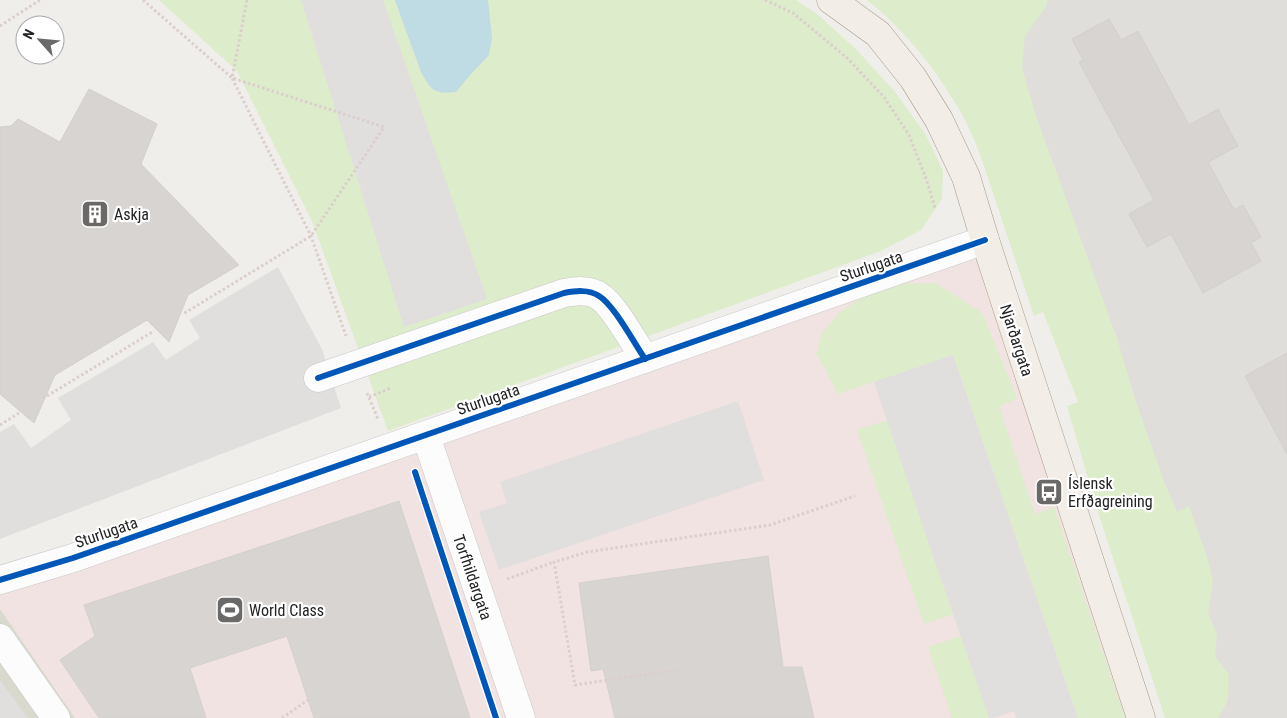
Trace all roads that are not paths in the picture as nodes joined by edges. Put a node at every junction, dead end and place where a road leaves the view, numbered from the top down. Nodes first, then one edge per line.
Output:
1 (831, 0) edge
2 (985, 240) junction
3 (645, 359) junction
4 (318, 378) dead end
5 (426, 436) junction
6 (0, 580) edge
7 (0, 638) edge
8 (56, 718) edge
9 (521, 718) edge
10 (1141, 718) edge

1 - 2 main road, Njarðargata
2 - 3 street, Sturlugata
2 - 10 main road, Njarðargata
3 - 4 street
3 - 5 street, Sturlugata
5 - 6 street, Sturlugata
5 - 9 street, Torfhildargata
7 - 8 street

